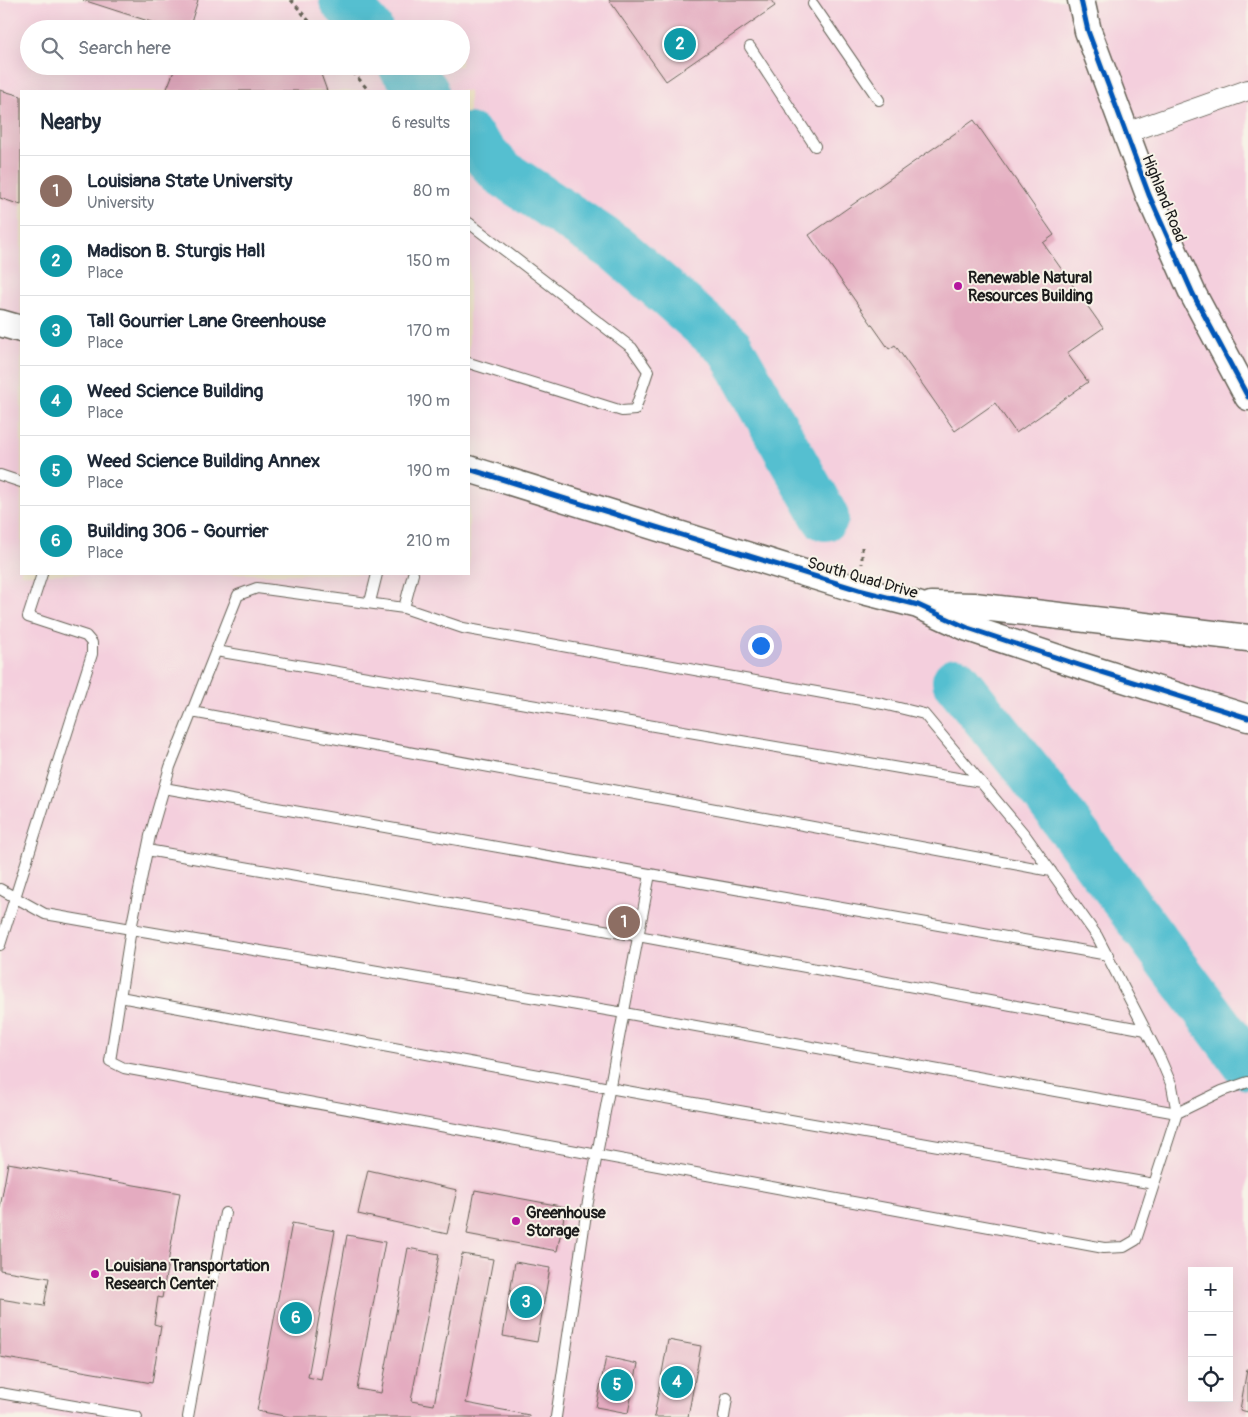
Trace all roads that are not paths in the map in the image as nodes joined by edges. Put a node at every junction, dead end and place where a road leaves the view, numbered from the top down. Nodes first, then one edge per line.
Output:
1 (1081, 0) edge
2 (813, 4) dead end
3 (750, 47) dead end
4 (1248, 90) edge
5 (879, 100) dead end
6 (1126, 133) junction
7 (815, 146) dead end
8 (470, 225) edge
9 (0, 323) edge
10 (20, 330) edge
11 (470, 363) edge
12 (1248, 397) edge
13 (470, 469) edge
14 (0, 475) edge
15 (20, 482) edge
16 (42, 575) edge
17 (377, 575) edge
18 (413, 575) edge
19 (370, 602) junction
20 (918, 605) junction
21 (404, 608) junction
22 (1248, 638) edge
23 (216, 650) junction
24 (192, 712) junction
25 (1248, 718) edge
26 (981, 782) junction
27 (164, 788) junction
28 (147, 850) junction
29 (1051, 871) junction
30 (650, 874) junction
31 (0, 889) edge
32 (15, 898) junction
33 (131, 929) junction
34 (638, 936) junction
35 (0, 945) edge
36 (1108, 955) junction
37 (120, 997) junction
38 (624, 1013) junction
39 (1146, 1030) junction
40 (1248, 1082) edge
41 (609, 1088) junction
42 (1177, 1113) junction
43 (597, 1155) junction
44 (1154, 1184) junction
45 (225, 1212) dead end
46 (0, 1393) edge
47 (727, 1398) dead end
48 (137, 1417) edge
49 (188, 1417) edge
50 (556, 1417) edge
51 (724, 1417) edge

1 - 6 street, Highland Road
2 - 5 lane
3 - 7 lane
4 - 6 street
6 - 12 street, Highland Road
8 - 11 lane
9 - 10 street
13 - 20 street, South Quad Drive
14 - 15 lane
16 - 32 lane
17 - 19 lane
18 - 21 lane
19 - 21 lane
19 - 23 lane
20 - 22 street, South Quad Drive
20 - 25 street, South Quad Drive
21 - 26 lane
23 - 24 lane
23 - 26 lane
24 - 27 lane
24 - 29 lane
26 - 29 lane
27 - 28 lane
27 - 30 lane
28 - 33 lane
28 - 34 lane
29 - 36 lane
30 - 34 lane
30 - 36 lane
31 - 32 lane
32 - 33 lane
32 - 35 lane
33 - 37 lane
33 - 38 lane
34 - 38 lane
34 - 39 lane
36 - 39 lane
37 - 41 lane
37 - 43 lane
38 - 41 lane
38 - 42 lane
39 - 42 lane
40 - 42 lane
41 - 43 lane
41 - 44 lane
42 - 44 lane
43 - 44 lane
43 - 50 lane
45 - 49 lane
46 - 48 lane
47 - 51 lane

